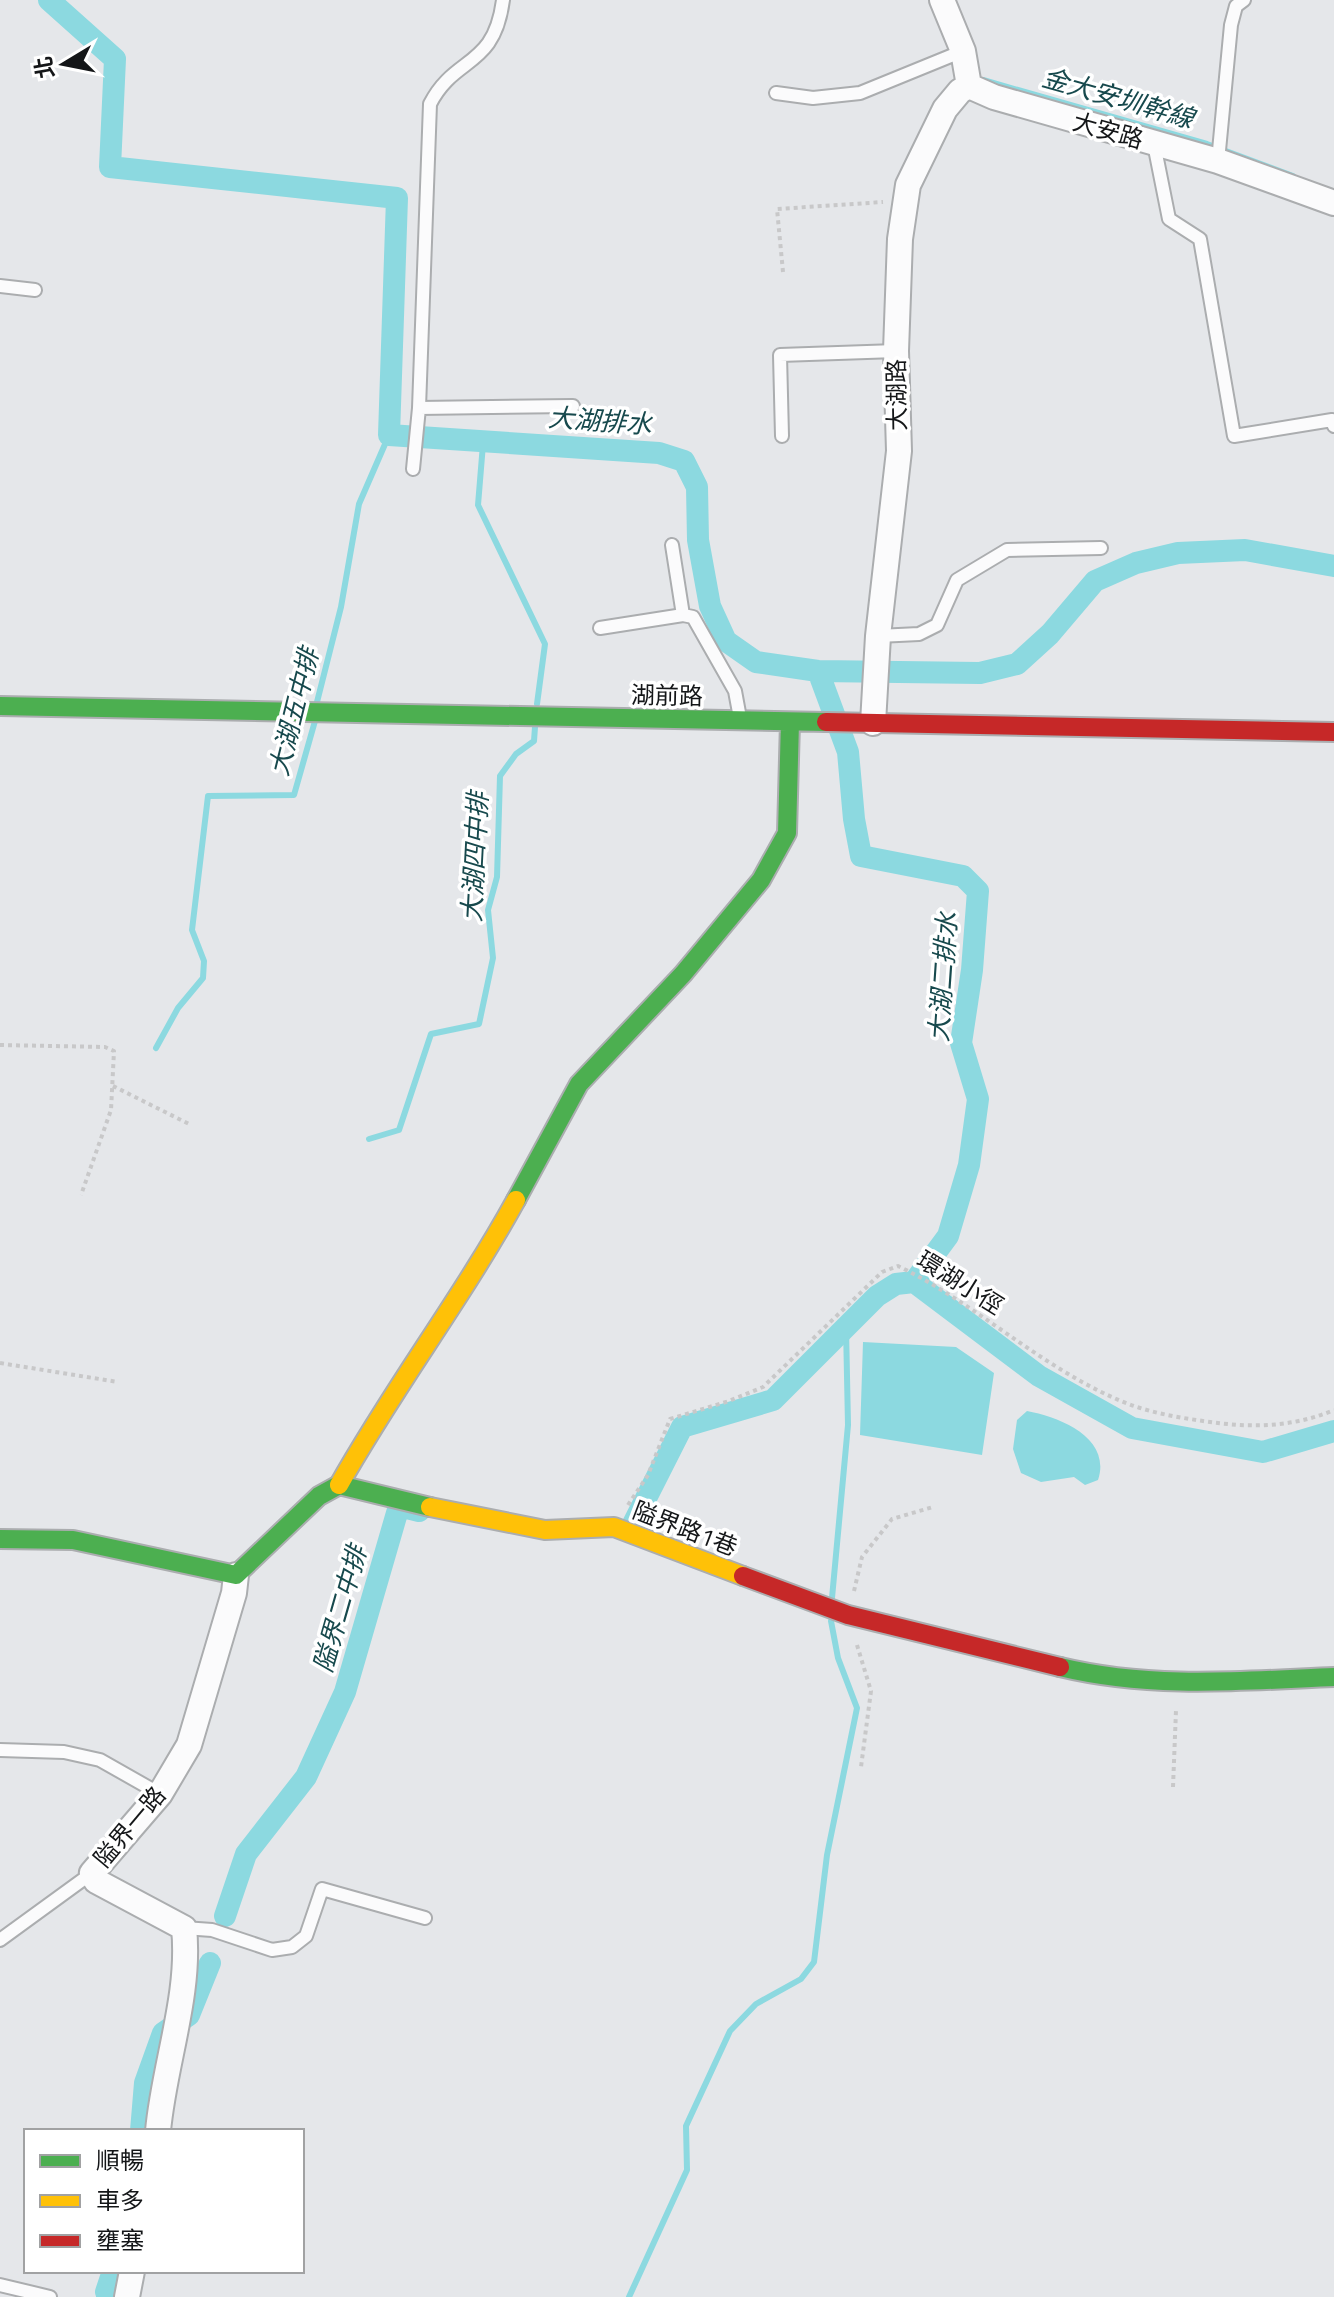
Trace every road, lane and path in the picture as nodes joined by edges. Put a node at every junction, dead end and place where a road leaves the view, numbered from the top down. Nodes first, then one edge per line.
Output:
1 (503, 0) edge
2 (942, 0) edge
3 (1244, 0) edge
4 (963, 51) junction
5 (969, 86) junction
6 (776, 93) dead end
7 (1154, 144) junction
8 (1218, 161) junction
9 (905, 201) junction
10 (1334, 203) edge
11 (783, 272) dead end
12 (0, 286) edge
13 (35, 290) dead end
14 (896, 351) junction
15 (573, 406) dead end
16 (419, 408) junction
17 (1334, 426) edge
18 (782, 436) dead end
19 (413, 469) dead end
20 (672, 545) dead end
21 (1101, 548) dead end
22 (683, 615) junction
23 (600, 628) dead end
24 (878, 636) junction
25 (0, 706) edge
26 (741, 721) junction
27 (790, 722) junction
28 (873, 723) junction
29 (1334, 732) edge
30 (0, 1045) edge
31 (113, 1086) junction
32 (191, 1125) dead end
33 (81, 1195) dead end
34 (0, 1363) edge
35 (118, 1382) dead end
36 (1334, 1410) edge
37 (339, 1485) junction
38 (614, 1527) junction
39 (0, 1539) edge
40 (236, 1575) junction
41 (1334, 1677) edge
42 (1177, 1684) junction
43 (0, 1750) edge
44 (1173, 1787) dead end
45 (160, 1794) junction
46 (92, 1873) junction
47 (425, 1918) dead end
48 (184, 1928) junction
49 (0, 1940) edge
50 (158, 2129) edge
51 (132, 2273) edge
52 (0, 2285) edge
53 (50, 2297) edge
54 (127, 2297) edge

1 - 16 lane
2 - 4 street
3 - 8 lane
4 - 5 street
4 - 6 lane
5 - 7 street, 大安路
5 - 9 street, 大湖路
7 - 8 street, 大安路
7 - 17 lane
8 - 10 street, 大安路
9 - 11 path
9 - 14 street, 大湖路
12 - 13 lane
14 - 18 lane
14 - 24 street, 大湖路
15 - 16 lane
16 - 19 lane
20 - 22 lane
21 - 24 lane
22 - 23 lane
22 - 26 lane
24 - 28 street, 大湖路
25 - 26 street, 湖前路
26 - 27 street, 湖前路
27 - 28 street, 湖前路
27 - 37 street
28 - 29 street, 湖前路
30 - 31 path
31 - 32 path
31 - 33 path
34 - 35 path
36 - 38 path, 環湖小徑
37 - 38 street, 隘界路1巷
37 - 40 street
38 - 42 street, 隘界路1巷
39 - 40 street
40 - 45 street, 隘界一路
41 - 42 street, 隘界路1巷
42 - 44 path
43 - 45 lane
45 - 46 street, 隘界一路
46 - 48 street, 隘界一路
46 - 49 lane
47 - 48 lane
48 - 50 street
51 - 54 street
52 - 53 lane

